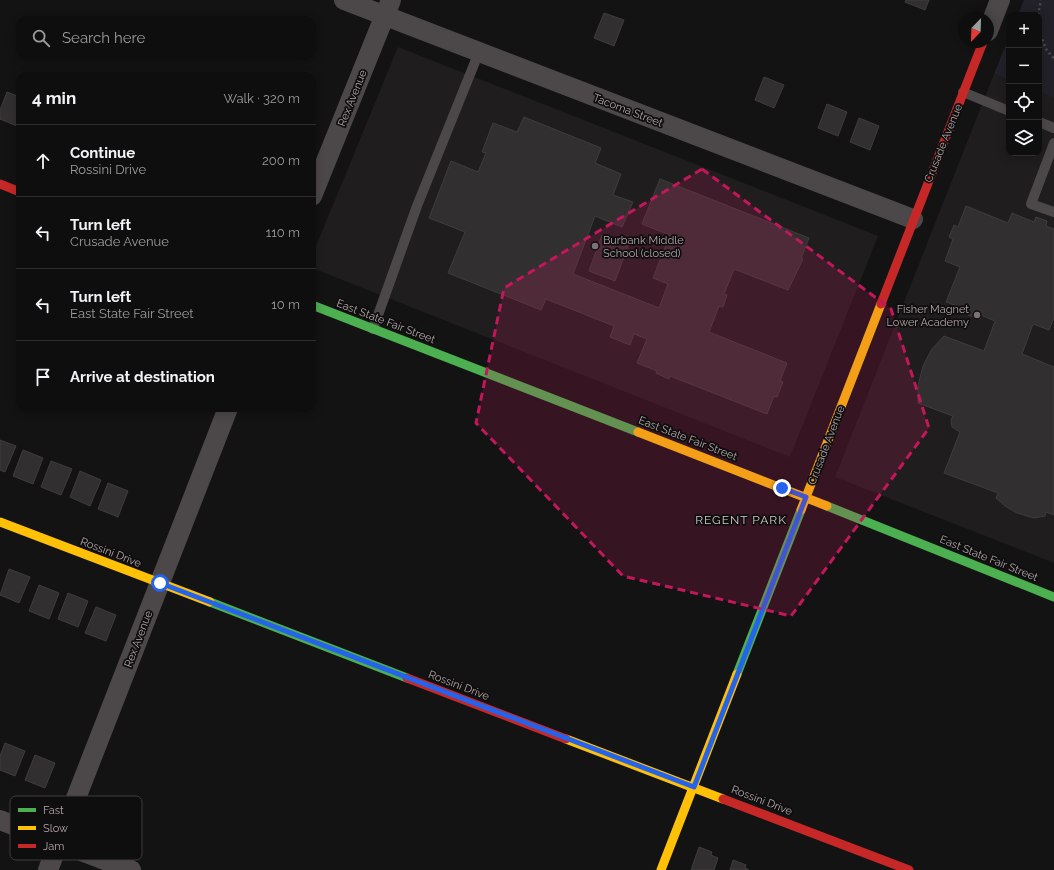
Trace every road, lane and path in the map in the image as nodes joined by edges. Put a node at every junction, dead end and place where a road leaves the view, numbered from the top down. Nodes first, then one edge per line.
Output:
1 (344, 0) edge
2 (1000, 0) edge
3 (1041, 0) edge
4 (388, 8) edge
5 (1039, 12) edge
6 (994, 15) edge
7 (1042, 38) edge
8 (981, 48) edge
9 (479, 52) junction
10 (1054, 58) edge
11 (963, 92) junction
12 (1006, 110) edge
13 (1042, 123) edge
14 (1054, 128) edge
15 (1054, 143) edge
16 (0, 184) edge
17 (316, 186) edge
18 (16, 190) edge
19 (1054, 212) edge
20 (913, 219) junction
21 (316, 307) edge
22 (373, 329) junction
23 (226, 412) edge
24 (806, 497) junction
25 (0, 522) edge
26 (160, 583) junction
27 (1054, 597) edge
28 (694, 787) junction
29 (76, 796) edge
30 (0, 820) edge
31 (10, 824) edge
32 (52, 860) edge
33 (105, 860) edge
34 (48, 870) edge
35 (131, 870) edge
36 (661, 870) edge
37 (909, 870) edge

1 - 4 street, Tacoma Street
2 - 6 street
3 - 5 path
4 - 9 street, Tacoma Street
4 - 17 street, Rex Avenue
7 - 10 path
8 - 11 street, Crusade Avenue
9 - 20 street, Tacoma Street
9 - 22 lane
11 - 12 lane
11 - 20 street, Crusade Avenue
13 - 14 lane
15 - 19 lane
16 - 18 street
20 - 24 street, Crusade Avenue
21 - 22 street, East State Fair Street
22 - 24 street, East State Fair Street
23 - 26 street, Rex Avenue
24 - 27 street, East State Fair Street
24 - 28 street, Crusade Avenue
25 - 26 street, Rossini Drive
26 - 28 street, Rossini Drive
26 - 29 street, Rex Avenue
28 - 36 street, Crusade Avenue
28 - 37 street, Rossini Drive
30 - 31 street
32 - 34 street, Rex Avenue
33 - 35 street

